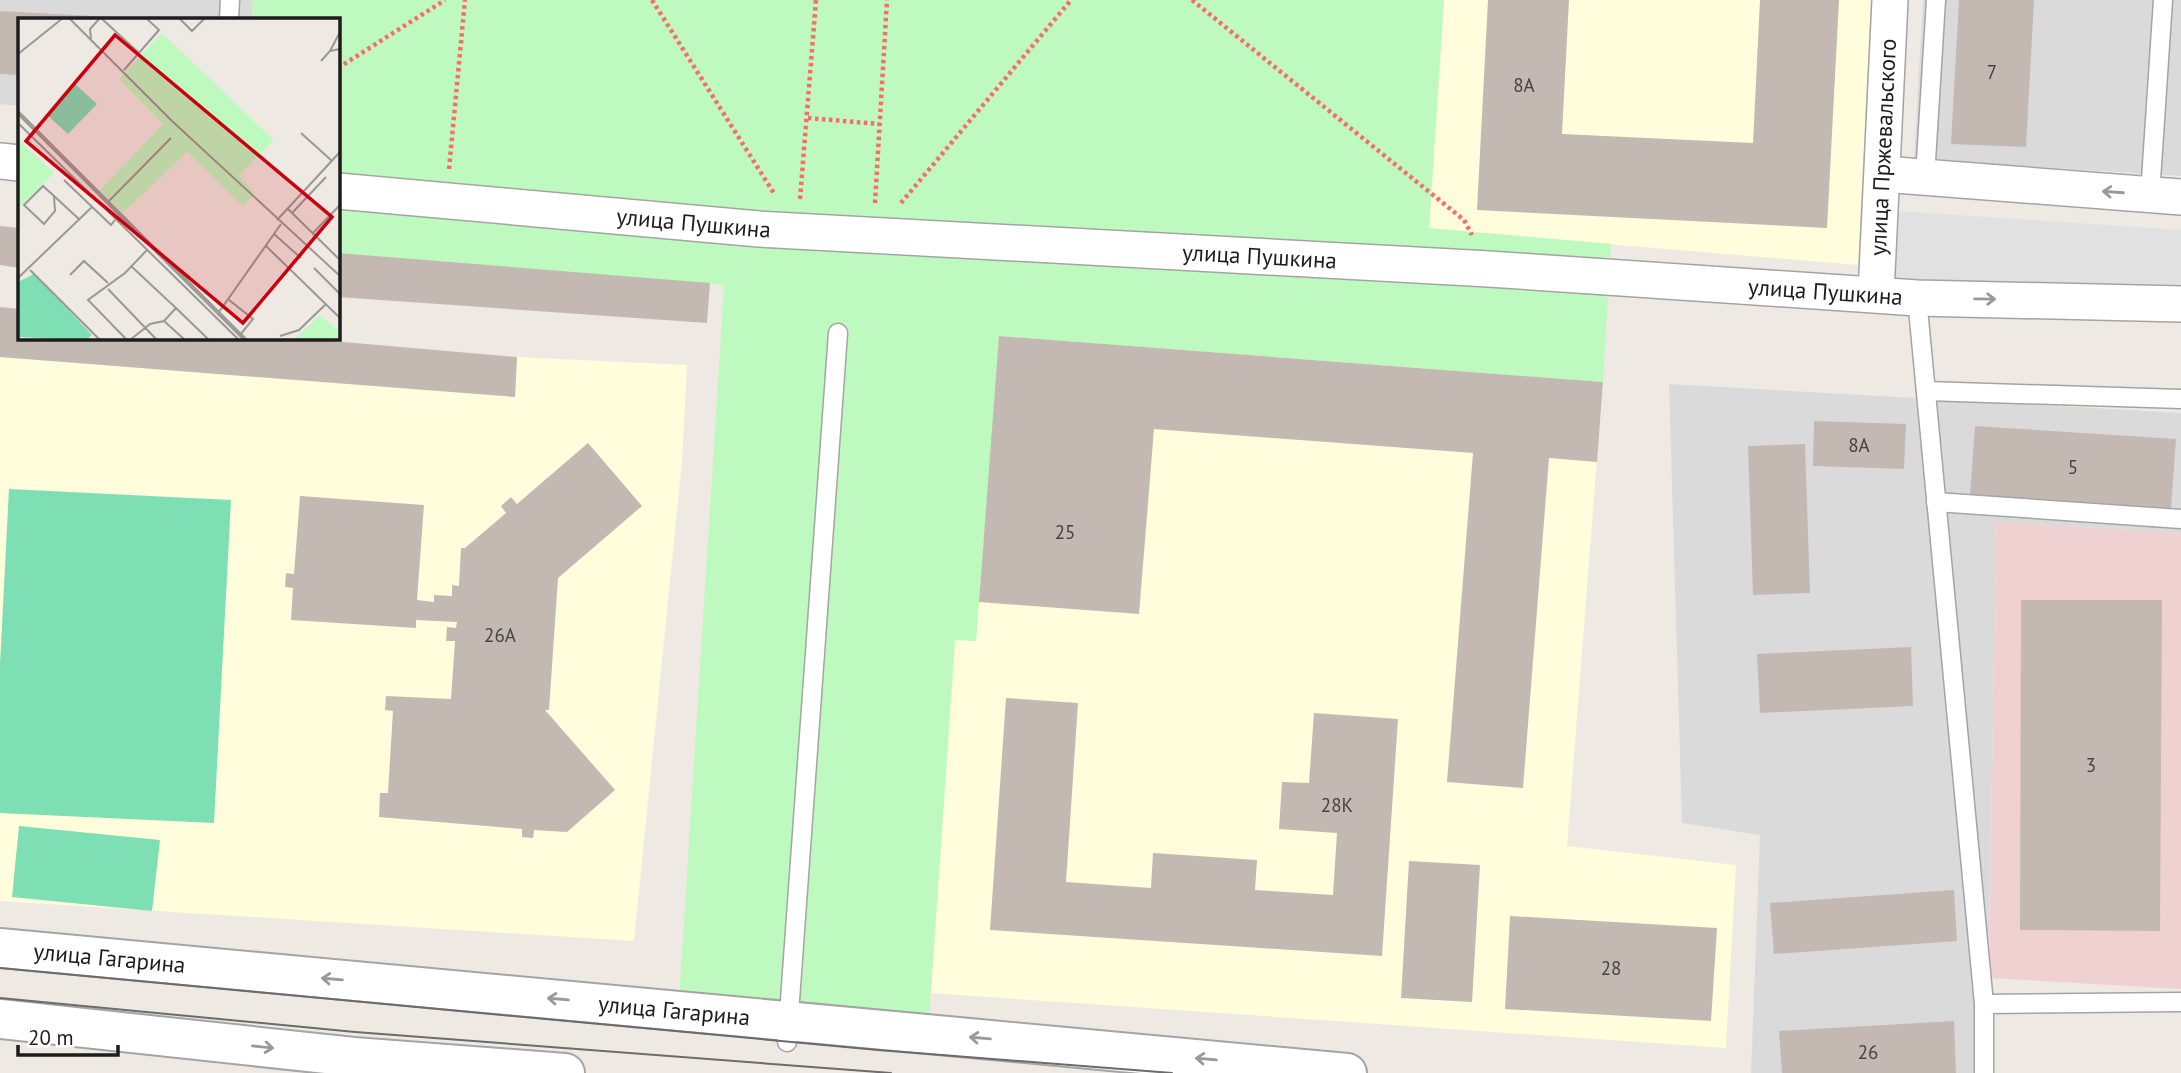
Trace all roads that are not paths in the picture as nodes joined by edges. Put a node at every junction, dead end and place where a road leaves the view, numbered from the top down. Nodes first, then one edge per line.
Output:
1 (230, 0) edge
2 (1890, 0) edge
3 (1936, 0) edge
4 (2163, 0) edge
5 (229, 18) edge
6 (0, 161) edge
7 (18, 163) edge
8 (1883, 174) junction
9 (1925, 177) junction
10 (340, 191) edge
11 (2165, 196) edge
12 (1876, 294) junction
13 (1917, 298) junction
14 (2181, 304) edge
15 (838, 333) dead end
16 (1926, 391) junction
17 (2181, 399) edge
18 (1936, 502) junction
19 (2181, 519) edge
20 (0, 948) edge
21 (2181, 1002) edge
22 (1984, 1004) junction
23 (0, 1019) edge
24 (787, 1031) junction
25 (353, 1058) edge
26 (1256, 1068) edge
27 (565, 1073) edge
28 (1348, 1073) edge
29 (1984, 1073) edge

1 - 5 lane
2 - 8 street, улица Пржевальского
3 - 9 lane
4 - 11 lane
6 - 7 street
8 - 9 street
8 - 12 street, улица Пржевальского
11 -> 9 street
10 - 12 street, улица Пушкина
12 - 13 street, улица Пушкина
13 -> 14 street, улица Пушкина
13 - 16 lane
15 - 24 lane
16 - 17 lane
16 - 18 lane
18 - 19 lane
18 - 22 lane
24 -> 20 street, улица Гагарина
21 - 22 lane
22 - 29 lane
23 -> 25 street
26 -> 24 street, улица Гагарина
25 - 27 street
26 - 28 street, улица Гагарина

